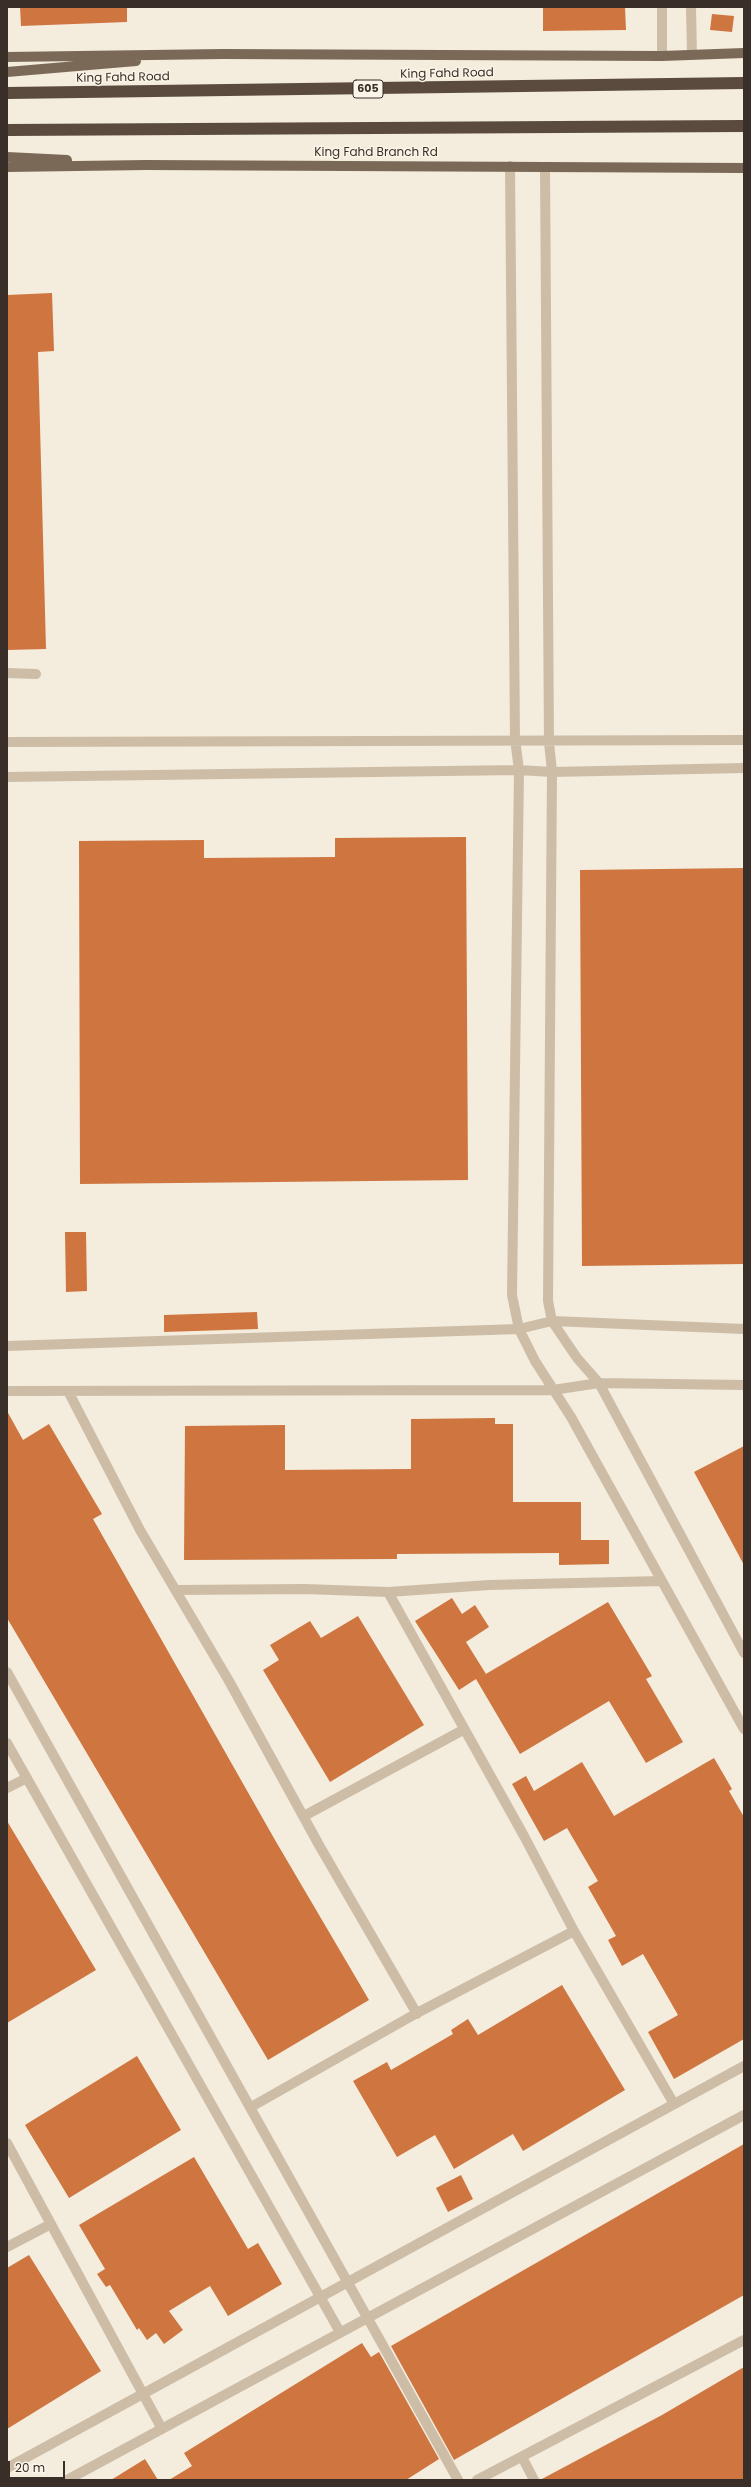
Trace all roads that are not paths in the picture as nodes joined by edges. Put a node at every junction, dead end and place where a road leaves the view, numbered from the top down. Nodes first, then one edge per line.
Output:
1 (662, 7) edge
2 (691, 7) edge
3 (744, 53) edge
4 (223, 54) junction
5 (692, 55) junction
6 (662, 56) junction
7 (7, 57) edge
8 (7, 72) edge
9 (744, 83) edge
10 (7, 93) edge
11 (744, 126) edge
12 (7, 130) edge
13 (7, 157) edge
14 (146, 165) junction
15 (510, 166) junction
16 (7, 167) edge
17 (545, 168) junction
18 (744, 168) edge
19 (7, 673) edge
20 (36, 674) dead end
21 (515, 739) junction
22 (744, 740) edge
23 (7, 742) edge
24 (549, 742) junction
25 (744, 768) edge
26 (519, 770) junction
27 (552, 772) junction
28 (7, 776) edge
29 (552, 1321) junction
30 (519, 1329) junction
31 (744, 1329) edge
32 (7, 1346) edge
33 (599, 1383) junction
34 (744, 1385) edge
35 (553, 1390) junction
36 (7, 1391) edge
37 (68, 1391) junction
38 (662, 1581) junction
39 (176, 1590) junction
40 (388, 1592) junction
41 (744, 1653) edge
42 (7, 1672) edge
43 (744, 1729) edge
44 (463, 1730) junction
45 (7, 1743) edge
46 (27, 1778) junction
47 (7, 1788) edge
48 (304, 1816) junction
49 (574, 1931) junction
50 (417, 2014) junction
51 (744, 2066) edge
52 (674, 2104) junction
53 (250, 2107) junction
54 (744, 2115) edge
55 (7, 2143) edge
56 (51, 2224) junction
57 (7, 2247) edge
58 (348, 2282) junction
59 (319, 2298) junction
60 (368, 2319) junction
61 (340, 2332) junction
62 (744, 2340) edge
63 (144, 2395) junction
64 (162, 2429) junction
65 (522, 2456) junction
66 (7, 2468) edge
67 (67, 2480) edge
68 (458, 2480) edge
69 (478, 2480) edge
70 (534, 2480) edge

1 - 6 street
2 - 5 street
3 - 5 main road
4 - 6 main road
4 - 7 main road
4 - 8 main road
5 - 6 main road
9 - 10 highway, King Fahd Road / 605
11 - 12 highway
13 - 14 main road
14 - 15 main road, King Fahd Branch Rd
14 - 16 main road, King Fahd Branch Rd
15 - 17 main road, King Fahd Branch Rd
15 - 21 street
17 - 18 main road, King Fahd Branch Rd
17 - 24 street
19 - 20 street
21 - 23 street
21 - 24 street
21 - 26 street
22 - 24 street
24 - 27 street
25 - 27 street
26 - 27 street
26 - 28 street
26 - 30 street
27 - 29 street
29 - 30 street
29 - 31 street
29 - 33 street
30 - 32 street
30 - 35 street
33 - 34 street
33 - 35 street
33 - 41 street
35 - 37 street
35 - 38 street
36 - 37 street
37 - 39 street
38 - 40 street
38 - 43 street
39 - 40 street
39 - 48 street
40 - 44 street
42 - 53 street
44 - 48 street
44 - 49 street
45 - 46 street
46 - 47 street
46 - 59 street
48 - 50 street
49 - 50 street
49 - 52 street
50 - 53 street
51 - 52 street
52 - 58 street
53 - 58 street
54 - 60 street
55 - 56 street
56 - 57 street
56 - 63 street
58 - 59 street
58 - 60 street
59 - 61 street
59 - 63 street
60 - 61 street
60 - 68 street
61 - 64 street
62 - 65 street
63 - 64 street
63 - 66 street
64 - 67 street
65 - 69 street
65 - 70 street

